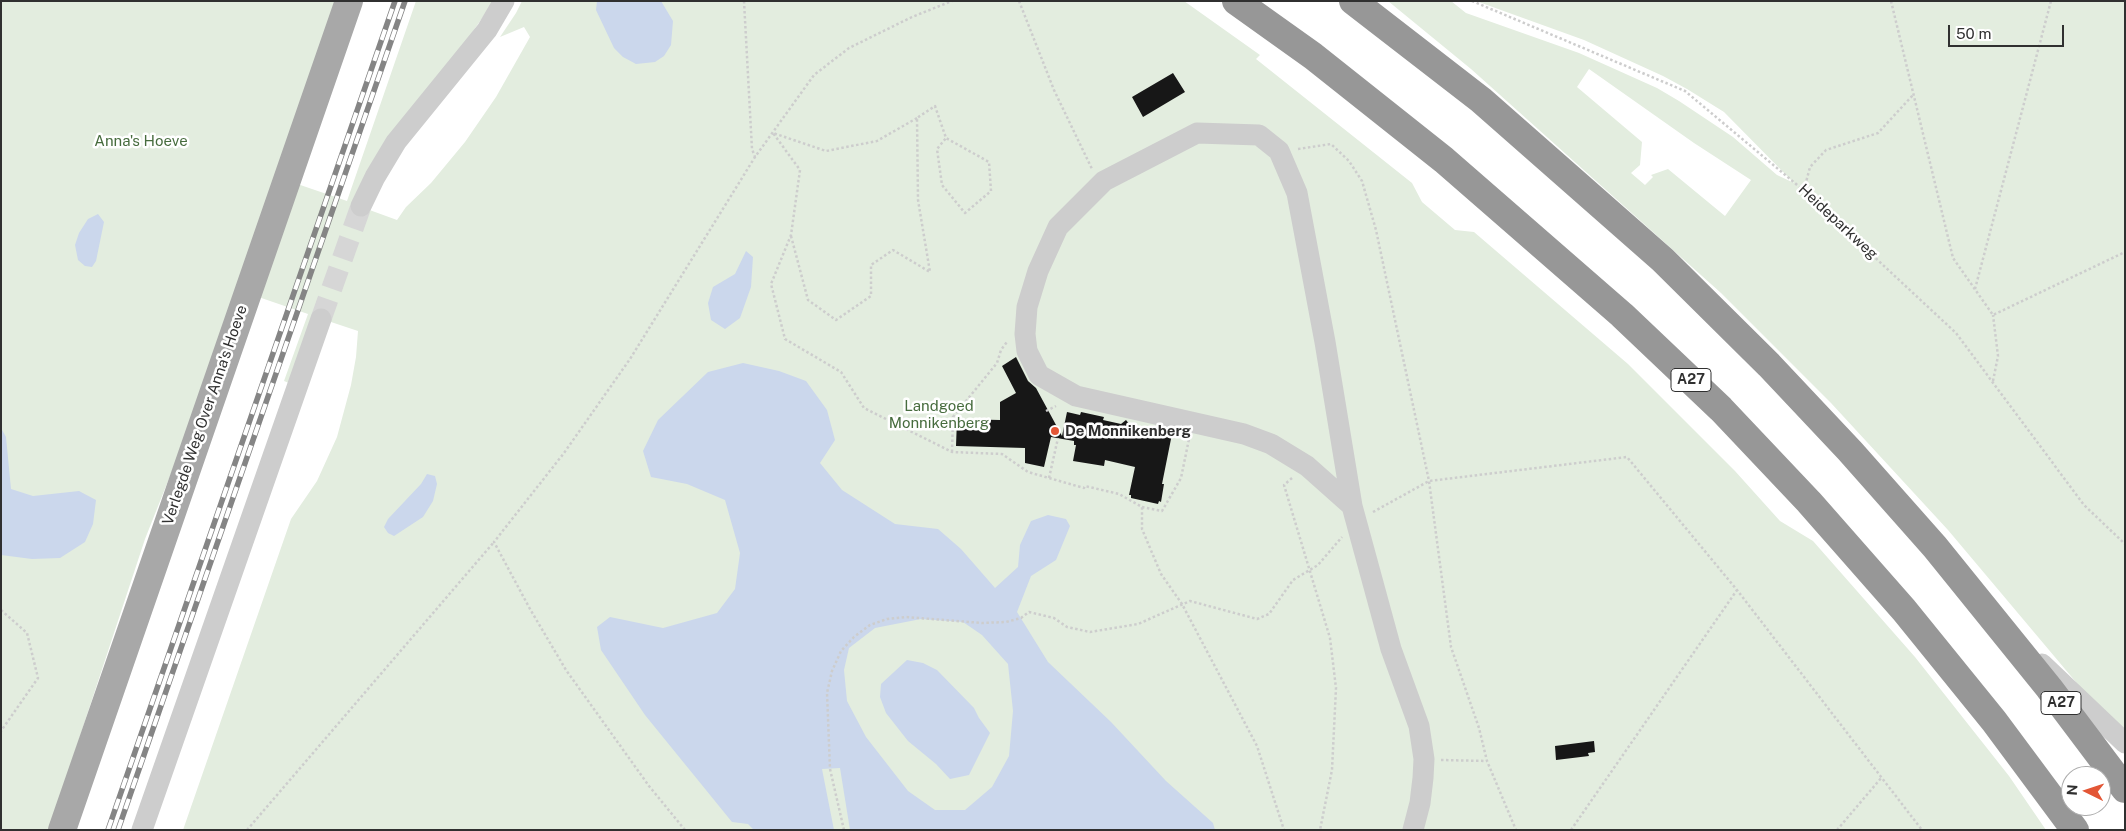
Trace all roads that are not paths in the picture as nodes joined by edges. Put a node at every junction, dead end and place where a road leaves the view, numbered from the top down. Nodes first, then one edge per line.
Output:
1 (349, 1) edge
2 (504, 1) edge
3 (1236, 1) edge
4 (1353, 1) edge
5 (361, 206) tunnel mouth
6 (321, 319) tunnel mouth
7 (1354, 514) junction
8 (1995, 619) junction
9 (2125, 743) edge
10 (2125, 789) edge
11 (62, 830) edge
12 (142, 830) edge
13 (1413, 830) edge
14 (2075, 830) edge

1 - 11 main road, Verlegde Weg Over Anna's Hoeve
2 - 5 lane
3 - 14 highway, A27
4 - 8 highway, A27
6 - 12 lane
7 - 7 lane
7 - 13 lane
8 - 9 lane, A27
8 - 10 highway, A27

